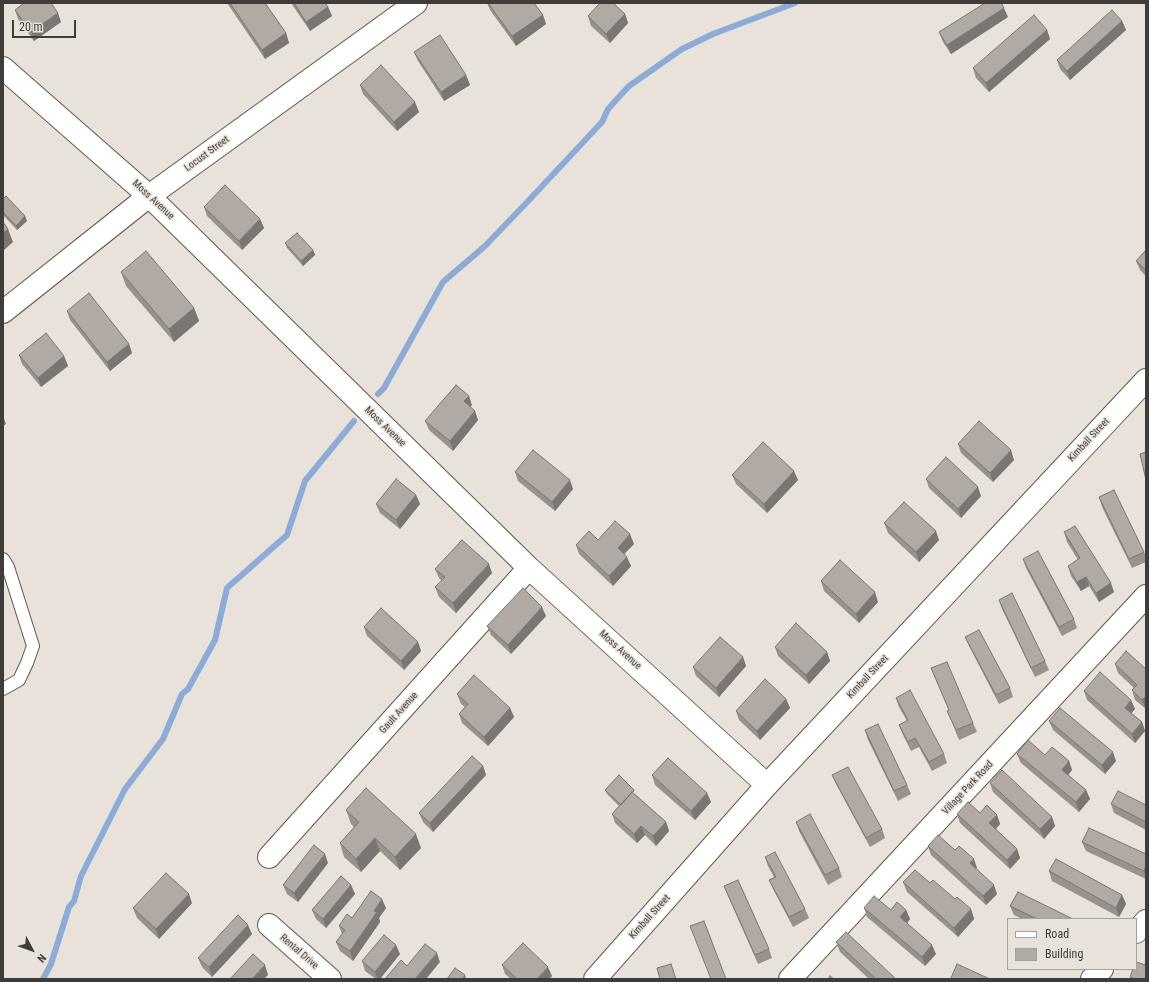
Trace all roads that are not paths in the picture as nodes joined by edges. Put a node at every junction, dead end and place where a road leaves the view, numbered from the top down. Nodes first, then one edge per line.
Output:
1 (416, 3) edge
2 (3, 68) edge
3 (149, 196) junction
4 (3, 312) edge
5 (1146, 380) edge
6 (3, 559) edge
7 (529, 568) junction
8 (1146, 596) edge
9 (3, 689) edge
10 (767, 785) junction
11 (269, 857) dead end
12 (1146, 921) edge
13 (269, 926) dead end
14 (1137, 931) edge
15 (1101, 970) edge
16 (330, 979) edge
17 (595, 979) edge
18 (790, 979) edge
19 (1092, 979) edge

1 - 3 street, Locust Street
2 - 3 street, Moss Avenue
3 - 4 street, Locust Street
3 - 7 street, Moss Avenue
5 - 10 street, Kimball Street
6 - 9 lane
7 - 10 street, Moss Avenue
7 - 11 street, Gault Avenue
8 - 18 street, Village Park Road
10 - 17 street, Kimball Street
12 - 14 street
13 - 16 street, Rental Drive
15 - 19 street

